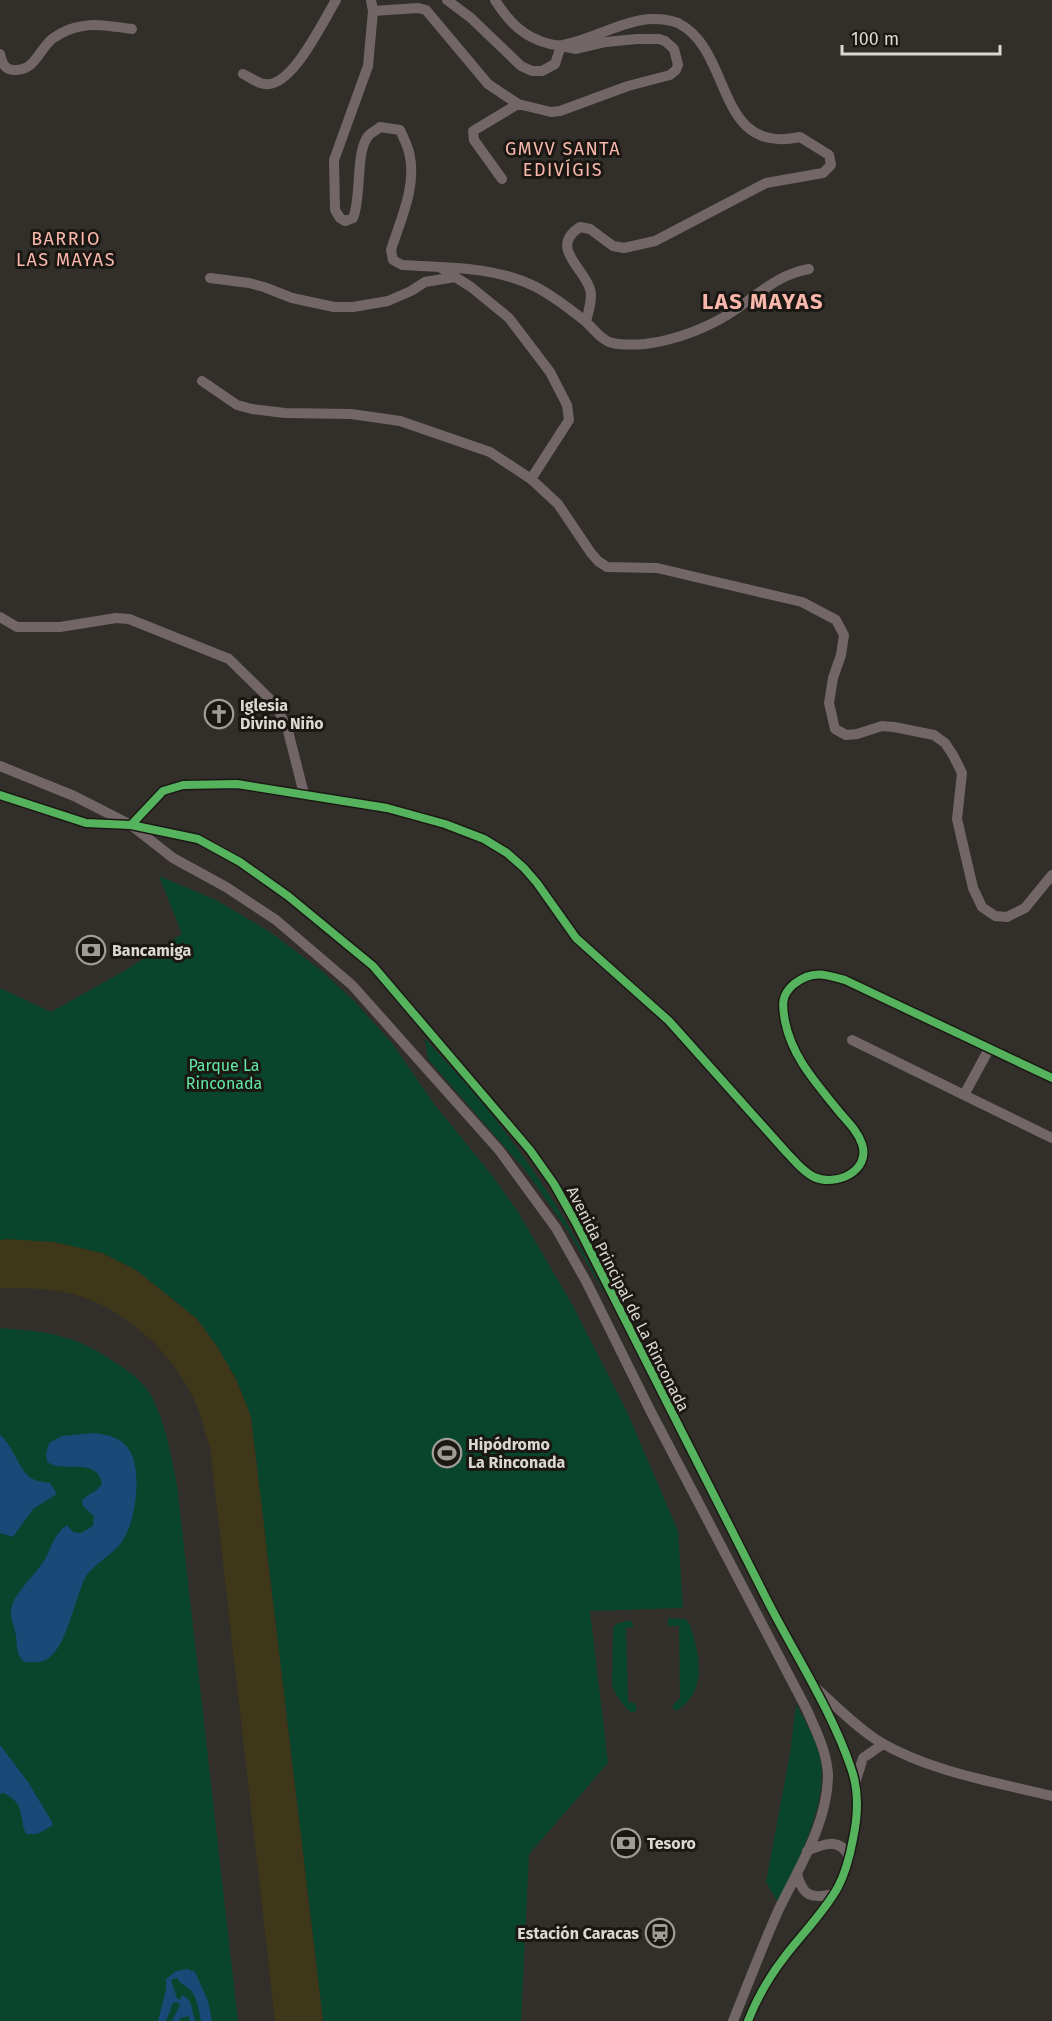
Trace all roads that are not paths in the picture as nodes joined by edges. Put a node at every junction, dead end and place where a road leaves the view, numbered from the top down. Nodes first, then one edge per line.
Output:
1 (336, 0) edge
2 (447, 0) edge
3 (495, 0) edge
4 (372, 6) edge
5 (132, 29) dead end
6 (561, 46) junction
7 (0, 54) edge
8 (243, 74) dead end
9 (518, 104) junction
10 (502, 179) dead end
11 (441, 267) junction
12 (809, 269) dead end
13 (455, 277) junction
14 (210, 278) dead end
15 (586, 322) junction
16 (202, 381) dead end
17 (531, 479) junction
18 (0, 617) edge
19 (0, 766) edge
20 (304, 794) junction
21 (0, 795) edge
22 (131, 825) junction
23 (1052, 875) edge
24 (852, 1040) dead end
25 (989, 1049) junction
26 (1052, 1077) edge
27 (964, 1095) junction
28 (1052, 1138) edge
29 (811, 1683) junction
30 (883, 1744) junction
31 (854, 1784) junction
32 (1052, 1796) edge
33 (807, 1851) junction
34 (849, 1857) junction
35 (797, 1874) junction
36 (834, 1894) junction
37 (733, 2021) edge
38 (747, 2021) edge

1 - 8 street
2 - 6 street
3 - 6 street
4 - 9 street
4 - 11 street
5 - 7 street
6 - 9 street
6 - 15 street
9 - 10 street
11 - 13 street
11 - 15 street
12 - 15 street
13 - 14 street
13 - 17 street
16 - 17 street
17 - 23 street
18 - 20 street
19 - 22 street, Avenida Principal de La Rinconada
20 - 22 street
20 - 25 street
21 - 22 street, Avenida Principal de La Rinconada
22 - 29 street, Avenida Principal de La Rinconada
22 - 33 street, Avenida Principal de La Rinconada
24 - 27 street
25 - 26 street
25 - 27 street
27 - 28 street
29 - 30 street
29 - 31 street, Avenida Principal de La Rinconada
30 - 31 street
30 - 32 street
31 - 34 street, Avenida Principal de La Rinconada
33 - 34 street
33 - 35 street, Avenida Principal de La Rinconada
34 - 36 street, Avenida Principal de La Rinconada
35 - 36 street
35 - 37 street, Avenida Principal de La Rinconada
36 - 38 street, Avenida Principal de La Rinconada

